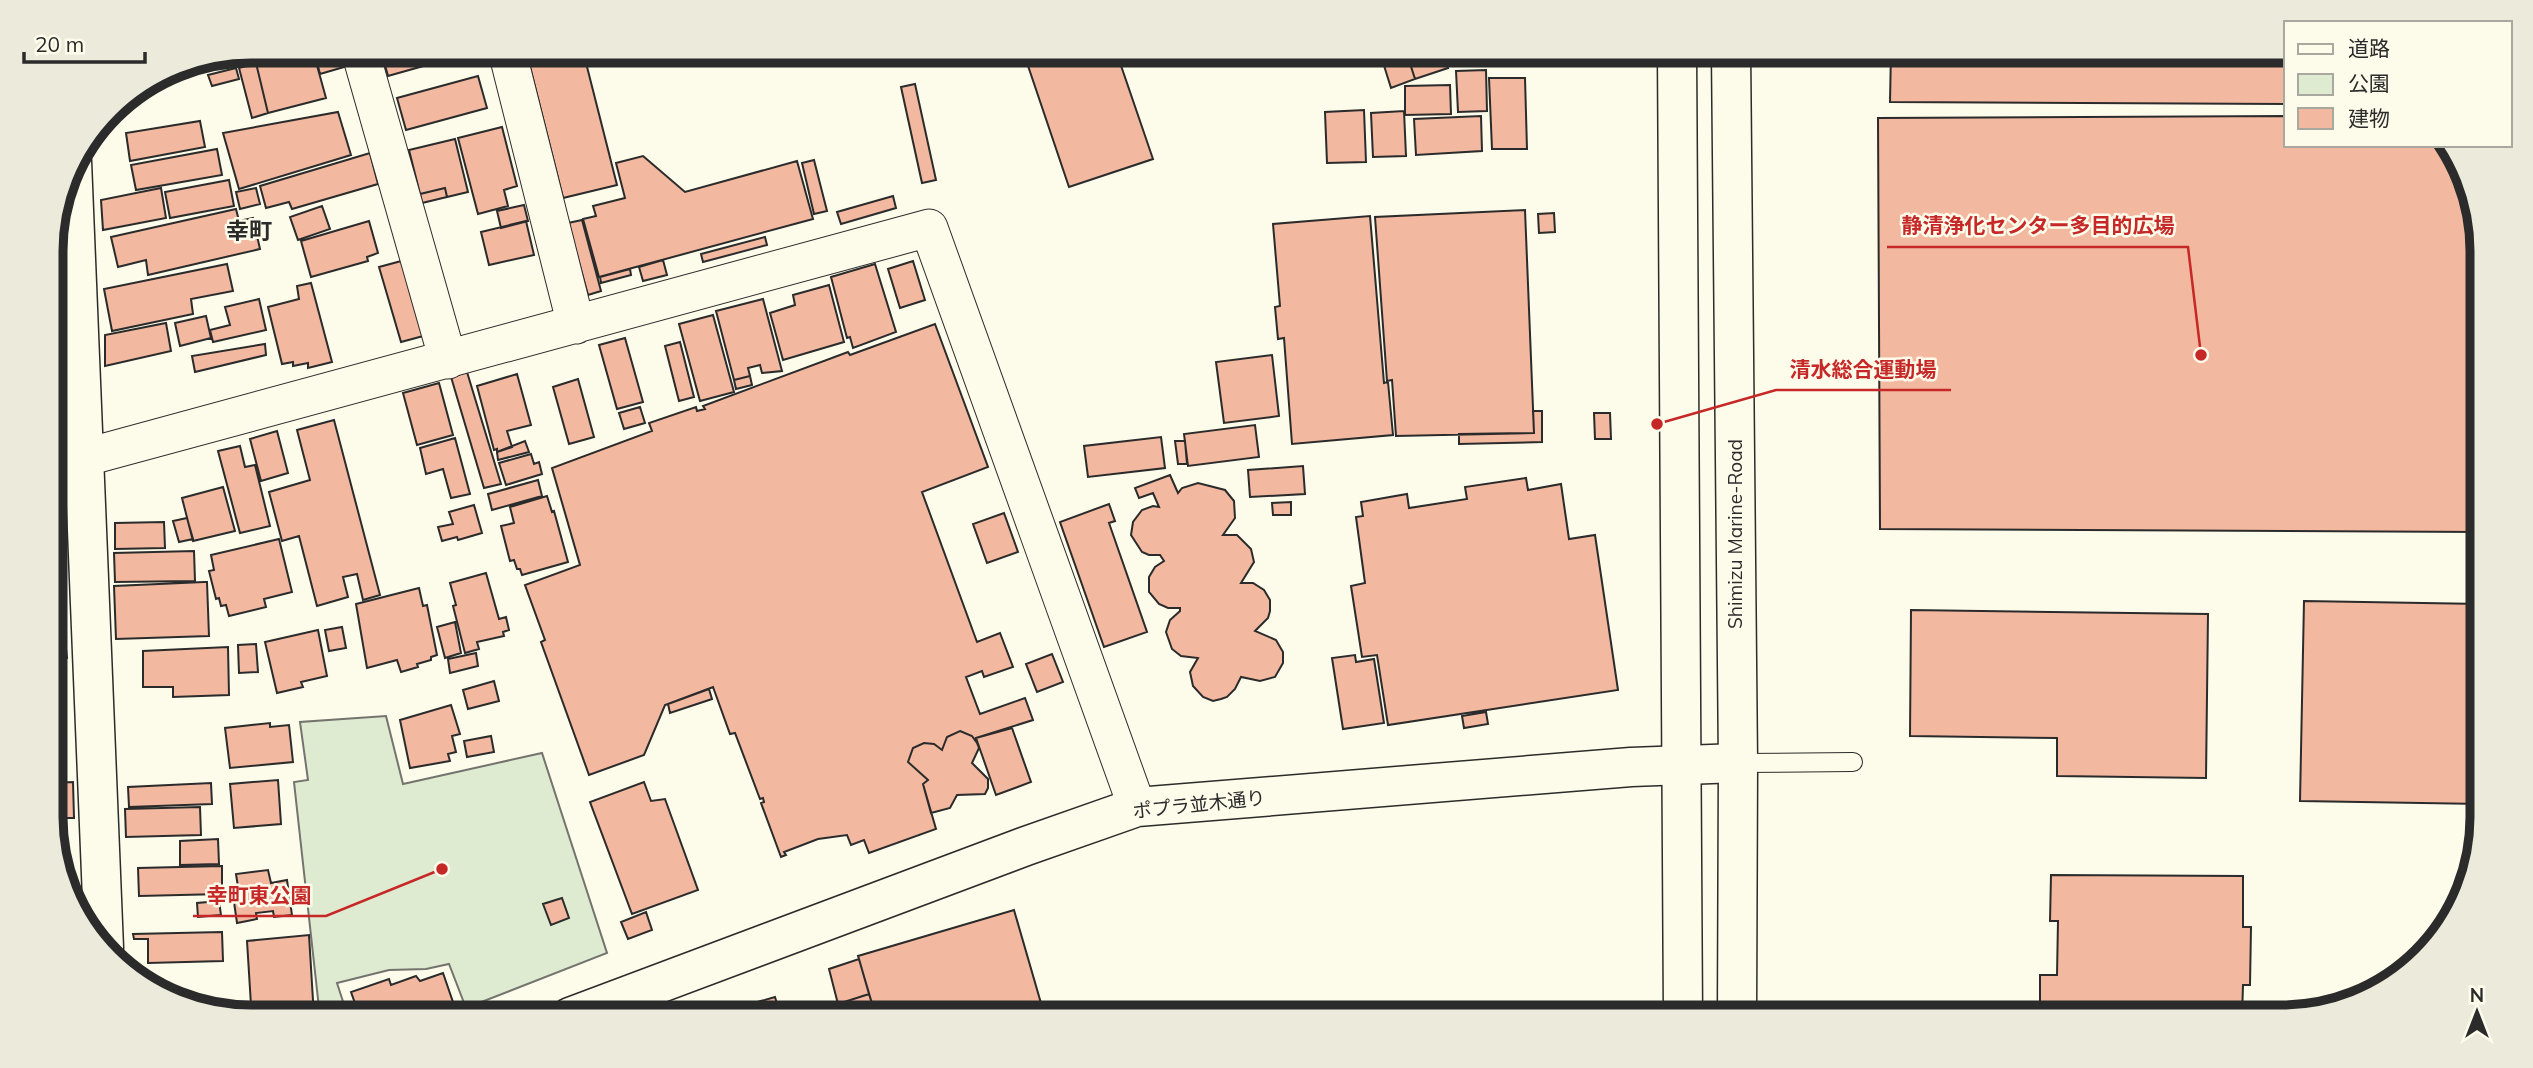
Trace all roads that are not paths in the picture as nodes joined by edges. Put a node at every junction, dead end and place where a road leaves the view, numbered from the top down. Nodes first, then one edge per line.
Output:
1 (363, 63) edge
2 (509, 63) edge
3 (1677, 63) edge
4 (1731, 63) edge
5 (72, 194) edge
6 (576, 325) junction
7 (448, 360) junction
8 (83, 458) junction
9 (1853, 762) dead end
10 (1738, 763) junction
11 (1682, 764) junction
12 (1137, 807) junction
13 (103, 932) edge
14 (602, 1005) edge
15 (1683, 1005) edge
16 (1737, 1005) edge

1 - 7 street
2 - 6 street
3 - 11 main road
4 - 10 main road, Shimizu Marine-Road
5 - 8 main road
6 - 7 street
6 - 12 street
7 - 8 street
8 - 13 main road
9 - 10 lane
10 - 11 main road, ポプラ並木通り
10 - 16 main road, Shimizu Marine-Road
11 - 12 main road, ポプラ並木通り
11 - 15 main road
12 - 14 main road, ポプラ並木通り

